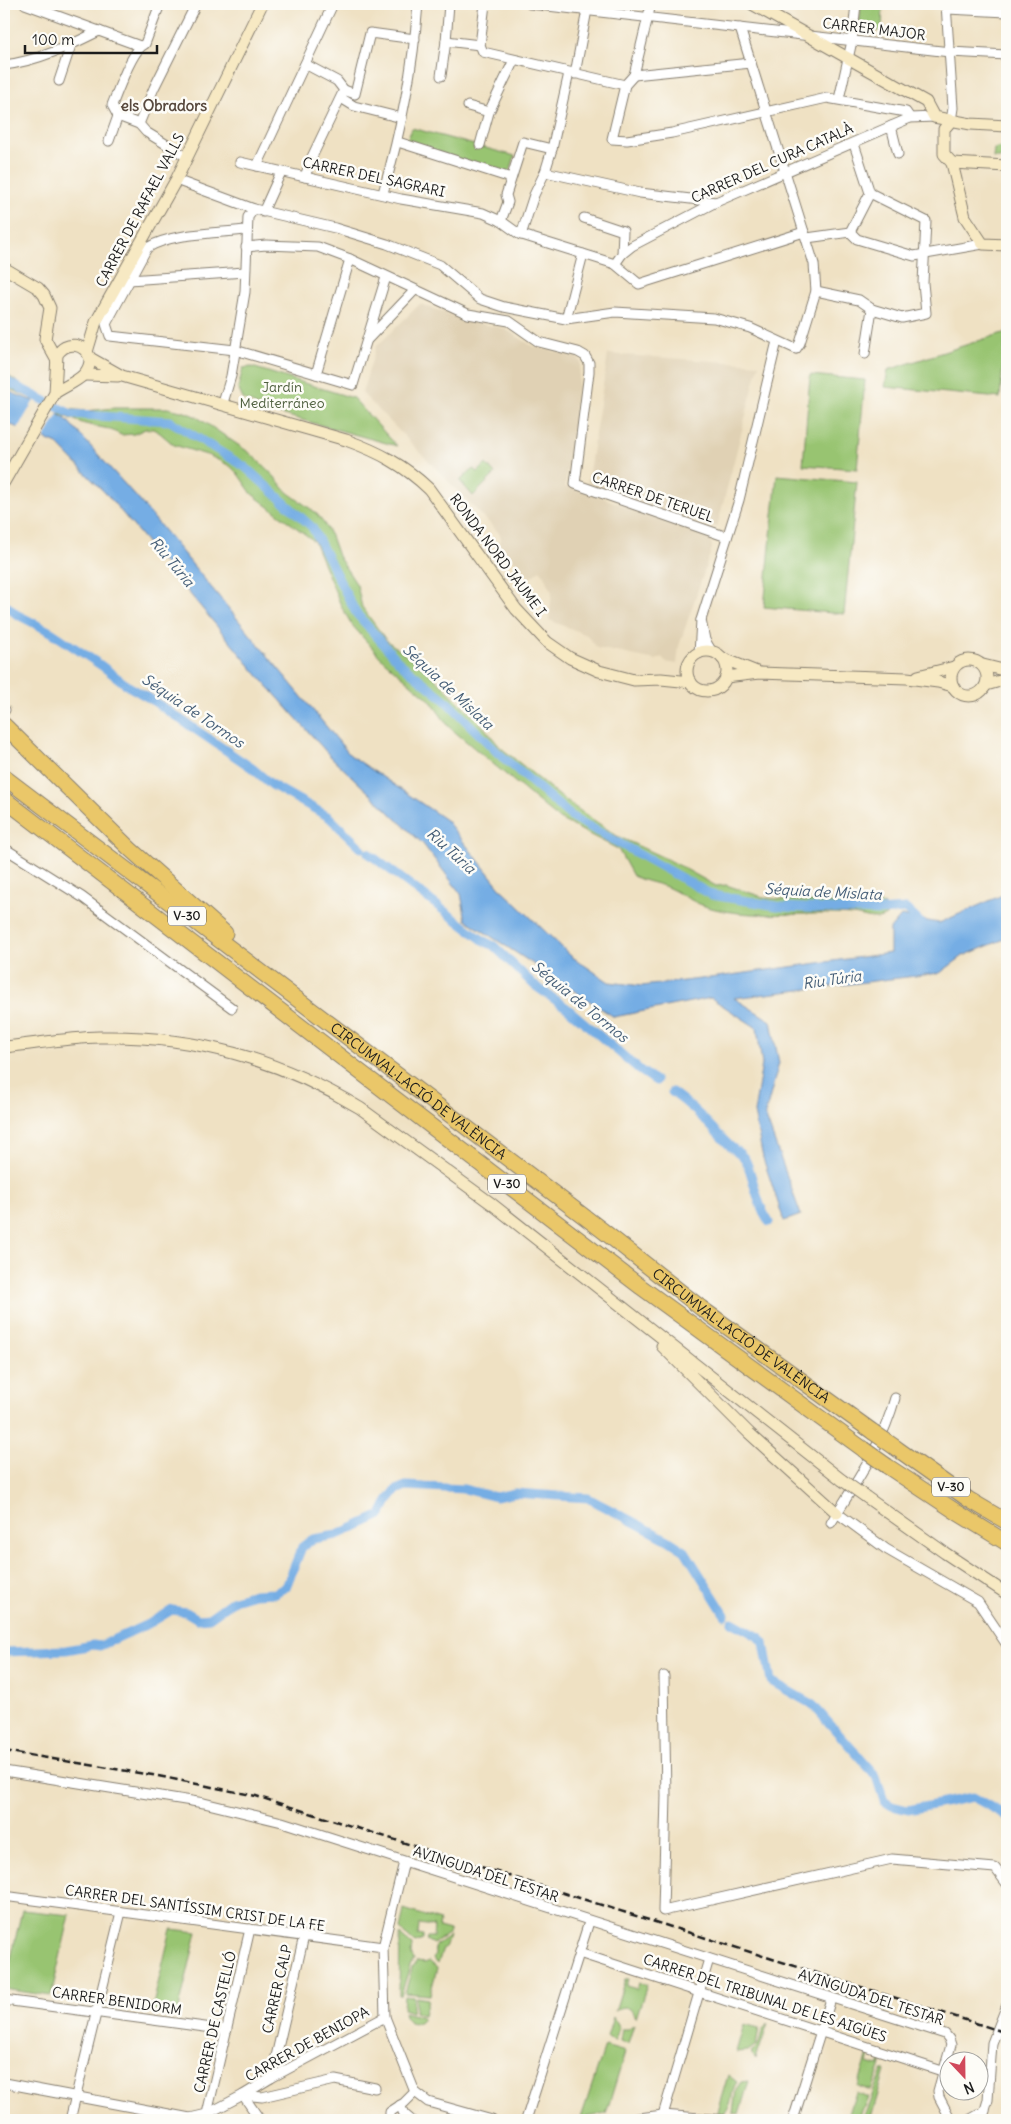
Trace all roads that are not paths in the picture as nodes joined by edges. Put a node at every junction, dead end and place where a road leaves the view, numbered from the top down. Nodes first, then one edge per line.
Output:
1 (25, 4) edge
2 (160, 4) edge
3 (196, 4) edge
4 (262, 4) edge
5 (333, 4) edge
6 (418, 4) edge
7 (449, 4) edge
8 (485, 4) edge
9 (530, 4) edge
10 (651, 4) edge
11 (752, 4) edge
12 (856, 4) edge
13 (946, 6) edge
14 (587, 10) junction
15 (1007, 12) edge
16 (648, 17) junction
17 (740, 28) junction
18 (98, 31) junction
19 (804, 35) junction
20 (415, 39) junction
21 (446, 41) junction
22 (852, 41) junction
23 (71, 45) junction
24 (480, 45) junction
25 (140, 46) junction
26 (950, 52) junction
27 (1007, 55) edge
28 (848, 58) junction
29 (514, 60) junction
30 (751, 63) junction
31 (305, 64) junction
32 (4, 65) edge
33 (572, 74) junction
34 (634, 75) junction
35 (441, 76) dead end
36 (59, 81) dead end
37 (625, 86) junction
38 (341, 97) junction
39 (839, 99) junction
40 (468, 106) dead end
41 (489, 112) junction
42 (766, 112) junction
43 (118, 116) junction
44 (934, 117) junction
45 (910, 118) junction
46 (951, 120) junction
47 (402, 121) junction
48 (139, 124) junction
49 (891, 126) junction
50 (1007, 126) edge
51 (109, 141) dead end
52 (398, 142) junction
53 (854, 144) junction
54 (480, 145) dead end
55 (552, 149) junction
56 (898, 154) dead end
57 (187, 158) junction
58 (240, 162) dead end
59 (952, 163) junction
60 (256, 166) junction
61 (1007, 166) edge
62 (280, 172) junction
63 (545, 172) junction
64 (786, 173) junction
65 (305, 177) junction
66 (511, 178) junction
67 (176, 180) junction
68 (870, 193) junction
69 (383, 194) junction
70 (716, 202) junction
71 (258, 211) junction
72 (584, 218) dead end
73 (501, 221) junction
74 (246, 230) junction
75 (850, 232) junction
76 (521, 235) junction
77 (806, 235) junction
78 (984, 244) junction
79 (1007, 244) edge
80 (246, 247) junction
81 (622, 254) junction
82 (586, 255) junction
83 (924, 255) junction
84 (350, 259) junction
85 (615, 264) junction
86 (4, 268) edge
87 (245, 272) junction
88 (386, 277) junction
89 (129, 280) junction
90 (414, 291) junction
91 (816, 291) junction
92 (872, 308) junction
93 (512, 309) junction
94 (373, 319) junction
95 (566, 319) junction
96 (509, 321) junction
97 (96, 322) junction
98 (384, 322) junction
99 (47, 323) junction
100 (366, 341) junction
101 (777, 341) junction
102 (67, 347) junction
103 (235, 350) junction
104 (865, 354) dead end
105 (89, 355) junction
106 (56, 364) junction
107 (316, 374) junction
108 (122, 376) junction
109 (81, 377) junction
110 (54, 396) junction
111 (223, 403) junction
112 (4, 482) edge
113 (727, 537) junction
114 (701, 620) junction
115 (698, 654) junction
116 (717, 655) junction
117 (983, 665) junction
118 (954, 667) junction
119 (688, 670) junction
120 (1007, 671) edge
121 (759, 672) junction
122 (726, 677) junction
123 (907, 678) junction
124 (661, 679) junction
125 (1007, 679) edge
126 (691, 682) junction
127 (986, 685) junction
128 (953, 686) junction
129 (4, 715) edge
130 (4, 777) edge
131 (4, 799) edge
132 (4, 848) edge
133 (232, 1008) dead end
134 (29, 1044) junction
135 (4, 1047) edge
136 (4, 1052) edge
137 (371, 1056) junction
138 (645, 1326) junction
139 (894, 1398) dead end
140 (838, 1512) junction
141 (958, 1513) junction
142 (1007, 1522) edge
143 (831, 1523) dead end
144 (1007, 1543) edge
145 (1007, 1551) edge
146 (1007, 1594) edge
147 (1007, 1646) edge
148 (664, 1676) dead end
149 (4, 1771) edge
150 (404, 1862) junction
151 (1007, 1884) edge
152 (4, 1896) edge
153 (121, 1912) junction
154 (589, 1922) junction
155 (250, 1929) junction
156 (304, 1936) junction
157 (383, 1947) junction
158 (579, 1953) junction
159 (709, 1959) junction
160 (700, 1992) junction
161 (831, 1998) junction
162 (4, 2000) edge
163 (1007, 2005) edge
164 (97, 2012) junction
165 (385, 2018) junction
166 (227, 2030) junction
167 (821, 2030) junction
168 (948, 2052) edge
169 (938, 2070) edge
170 (271, 2078) junction
171 (4, 2083) edge
172 (375, 2088) dead end
173 (415, 2092) junction
174 (243, 2095) junction
175 (76, 2097) junction
176 (942, 2102) edge
177 (400, 2105) junction
178 (984, 2111) junction
179 (663, 2115) junction
180 (206, 2117) edge
181 (258, 2119) edge
182 (70, 2120) edge
183 (224, 2120) edge
184 (390, 2120) edge
185 (411, 2120) edge
186 (492, 2120) edge
187 (526, 2120) edge
188 (624, 2120) edge
189 (724, 2120) edge
190 (793, 2120) edge
191 (951, 2120) edge
192 (969, 2120) edge
193 (982, 2120) edge

1 - 18 street
2 - 25 street
3 - 48 street
4 - 57 street, CARRER DE RAFAEL VALLS
5 - 31 street
6 - 20 street
7 - 21 street
8 - 24 street
9 - 14 street, CARRER MAJOR
10 - 16 street
11 - 19 street
12 - 22 street
13 - 15 street
13 - 26 street
14 - 16 street, CARRER MAJOR
14 - 33 street
16 - 17 street, CARRER MAJOR
16 - 34 street
17 - 19 street, CARRER MAJOR
17 - 30 street
18 - 23 street
18 - 25 street
19 - 22 street, CARRER MAJOR
19 - 28 street
20 - 38 street
20 - 47 street
21 - 24 street
21 - 35 street
22 - 26 street, CARRER MAJOR
22 - 28 street
23 - 32 street
23 - 36 street
24 - 29 street
25 - 43 street
26 - 27 street, CARRER MAJOR
26 - 46 street
28 - 39 street
28 - 44 street
29 - 33 street
29 - 41 street
30 - 34 street
30 - 42 street
31 - 38 street
31 - 60 street
33 - 37 street
33 - 55 street
34 - 37 street
37 - 42 street
38 - 47 street
38 - 65 street
39 - 42 street
39 - 45 street
40 - 41 street
41 - 54 street
42 - 64 street
43 - 48 street
43 - 51 street
44 - 45 street, CARRER DEL CURA CATALÀ
44 - 46 street, CARRER DEL CURA CATALÀ
45 - 49 street, CARRER DEL CURA CATALÀ
46 - 50 street, CARRER DEL CURA CATALÀ
46 - 59 street
47 - 52 street
48 - 57 street
49 - 53 street, CARRER DEL CURA CATALÀ
49 - 56 street
52 - 66 street
52 - 69 street
53 - 64 street, CARRER DEL CURA CATALÀ
53 - 68 street
55 - 63 street
55 - 66 street
57 - 67 street, CARRER DE RAFAEL VALLS
58 - 60 street, CARRER DEL SAGRARI
59 - 61 street
59 - 78 street
60 - 62 street, CARRER DEL SAGRARI
62 - 65 street, CARRER DEL SAGRARI
62 - 71 street
63 - 70 street
63 - 76 street
64 - 70 street, CARRER DEL CURA CATALÀ
64 - 77 street
65 - 69 street, CARRER DEL SAGRARI
66 - 73 street
67 - 71 street
67 - 97 street, CARRER DE RAFAEL VALLS
68 - 75 street
68 - 83 street
69 - 73 street, CARRER DEL SAGRARI
70 - 81 street, CARRER DEL CURA CATALÀ
71 - 74 street
71 - 93 street
72 - 81 street
73 - 76 street, CARRER DEL SAGRARI
74 - 80 street
74 - 89 street, CARRER DE RAFAEL VALLS
75 - 77 street
75 - 83 street
76 - 82 street, CARRER DEL SAGRARI
77 - 85 street
77 - 91 street
78 - 79 street
78 - 83 street
80 - 84 street
80 - 87 street
81 - 85 street, CARRER DEL CURA CATALÀ
82 - 85 street, CARRER DEL SAGRARI
82 - 95 street
83 - 92 street
84 - 88 street
84 - 107 street
86 - 99 street
87 - 89 street
87 - 103 street
88 - 90 street
88 - 94 street
89 - 103 street, CARRER DE RAFAEL VALLS
90 - 96 street
90 - 98 street
91 - 92 street
91 - 101 street
92 - 104 street
93 - 95 street
93 - 96 street
94 - 98 street
94 - 100 street
95 - 101 street
96 - 113 street, CARRER DE TERUEL
97 - 102 street, CARRER DE RAFAEL VALLS
97 - 105 street, CARRER DE RAFAEL VALLS
98 - 100 street
99 - 102 street
99 - 106 street
100 - 107 street
101 - 113 street
102 - 105 street
102 - 106 street
103 - 107 street
103 - 111 street
105 - 108 street
105 - 109 street
106 - 109 street
106 - 110 street
108 - 109 street
108 - 111 street, RONDA NORD JAUME I
109 - 110 street
110 - 112 street
111 - 124 street, RONDA NORD JAUME I
113 - 114 street
114 - 115 street
114 - 116 street
115 - 116 street
115 - 119 street
116 - 121 street
116 - 122 street
117 - 118 street
117 - 120 street
117 - 127 street
118 - 123 street
118 - 128 street
119 - 124 street, RONDA NORD JAUME I
119 - 126 street
121 - 122 street
121 - 123 street
122 - 126 street
123 - 128 street
124 - 126 street, RONDA NORD JAUME I
125 - 127 street
127 - 128 street
129 - 137 highway
130 - 137 highway, CIRCUMVAL·LACIÓ DE VALÈNCIA / V-30
131 - 141 highway, CIRCUMVAL·LACIÓ DE VALÈNCIA / V-30, bridge
132 - 133 street
134 - 135 street
134 - 136 street
134 - 138 street
137 - 142 highway, CIRCUMVAL·LACIÓ DE VALÈNCIA / V-30, bridge
138 - 140 street
138 - 146 street, bridge
139 - 140 street
140 - 143 street
140 - 147 street
141 - 144 highway, CIRCUMVAL·LACIÓ DE VALÈNCIA / V-30
141 - 145 highway
148 - 151 street
149 - 150 street, AVINGUDA DEL TESTAR
150 - 154 street, AVINGUDA DEL TESTAR
150 - 157 street
152 - 153 street, CARRER DEL SANTÍSSIM CRIST DE LA FE
153 - 155 street, CARRER DEL SANTÍSSIM CRIST DE LA FE
153 - 164 street
154 - 158 street
154 - 159 street, AVINGUDA DEL TESTAR
155 - 156 street, CARRER DEL SANTÍSSIM CRIST DE LA FE
155 - 166 street, CARRER DE CASTELLÓ
156 - 157 street, CARRER DEL SANTÍSSIM CRIST DE LA FE
156 - 170 street, CARRER CALP
157 - 165 street
158 - 160 street, CARRER DEL TRIBUNAL DE LES AIGÜES
158 - 187 street
159 - 160 street
159 - 161 street, AVINGUDA DEL TESTAR
160 - 167 street, CARRER DEL TRIBUNAL DE LES AIGÜES
160 - 179 street
161 - 167 street
161 - 168 street, AVINGUDA DEL TESTAR
162 - 164 street, CARRER BENIDORM
163 - 178 street
164 - 166 street, CARRER BENIDORM
164 - 175 street
165 - 170 street, CARRER DE BENIOPA
165 - 173 street
166 - 180 street, CARRER DE CASTELLÓ
167 - 169 street, CARRER DEL TRIBUNAL DE LES AIGÜES
167 - 190 street
170 - 174 street, CARRER DE BENIOPA
171 - 175 street
172 - 174 street
173 - 177 street
173 - 186 street
174 - 180 street, CARRER DE BENIOPA
174 - 181 street
175 - 180 street
175 - 182 street
176 - 191 street
177 - 184 street
177 - 185 street
178 - 192 street
178 - 193 street
179 - 188 street
179 - 189 street
181 - 183 street

